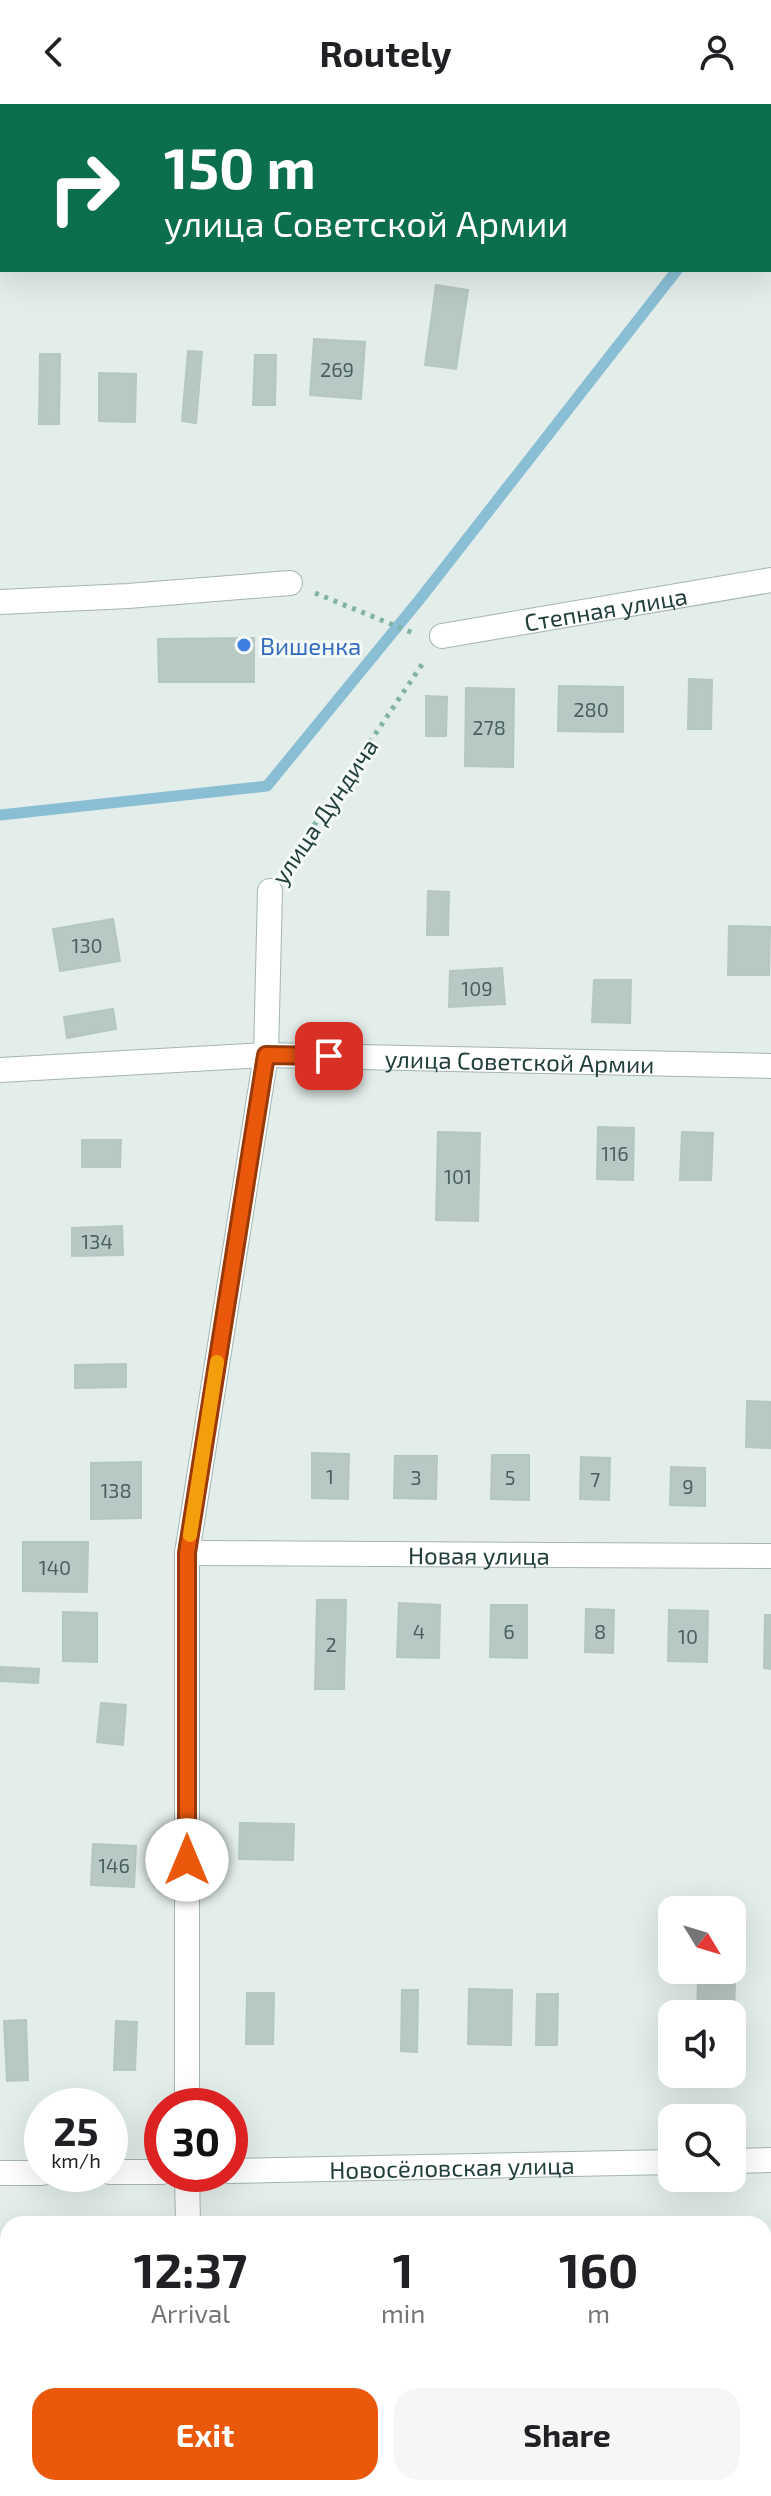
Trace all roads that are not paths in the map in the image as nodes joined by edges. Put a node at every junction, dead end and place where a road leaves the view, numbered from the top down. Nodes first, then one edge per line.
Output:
1 (771, 580) edge
2 (290, 583) road end
3 (0, 602) edge
4 (442, 636) road end
5 (270, 891) road end
6 (266, 1055) junction
7 (771, 1066) edge
8 (0, 1070) edge
9 (187, 1553) junction
10 (771, 1556) edge
11 (187, 2088) edge
12 (771, 2160) edge
13 (746, 2161) edge
14 (658, 2162) edge
15 (248, 2171) edge
16 (0, 2173) edge
17 (24, 2173) edge
18 (187, 2192) edge
19 (188, 2216) edge

1 - 4 street, Степная улица
2 - 3 street
5 - 6 street, улица Дундича
6 - 7 street, улица Советской Армии
6 - 8 street
6 - 9 street, улица Дундича
9 - 10 street, Новая улица
9 - 11 street, улица Дундича
12 - 13 street
14 - 15 street, Новосёловская улица
16 - 17 street
18 - 19 street

